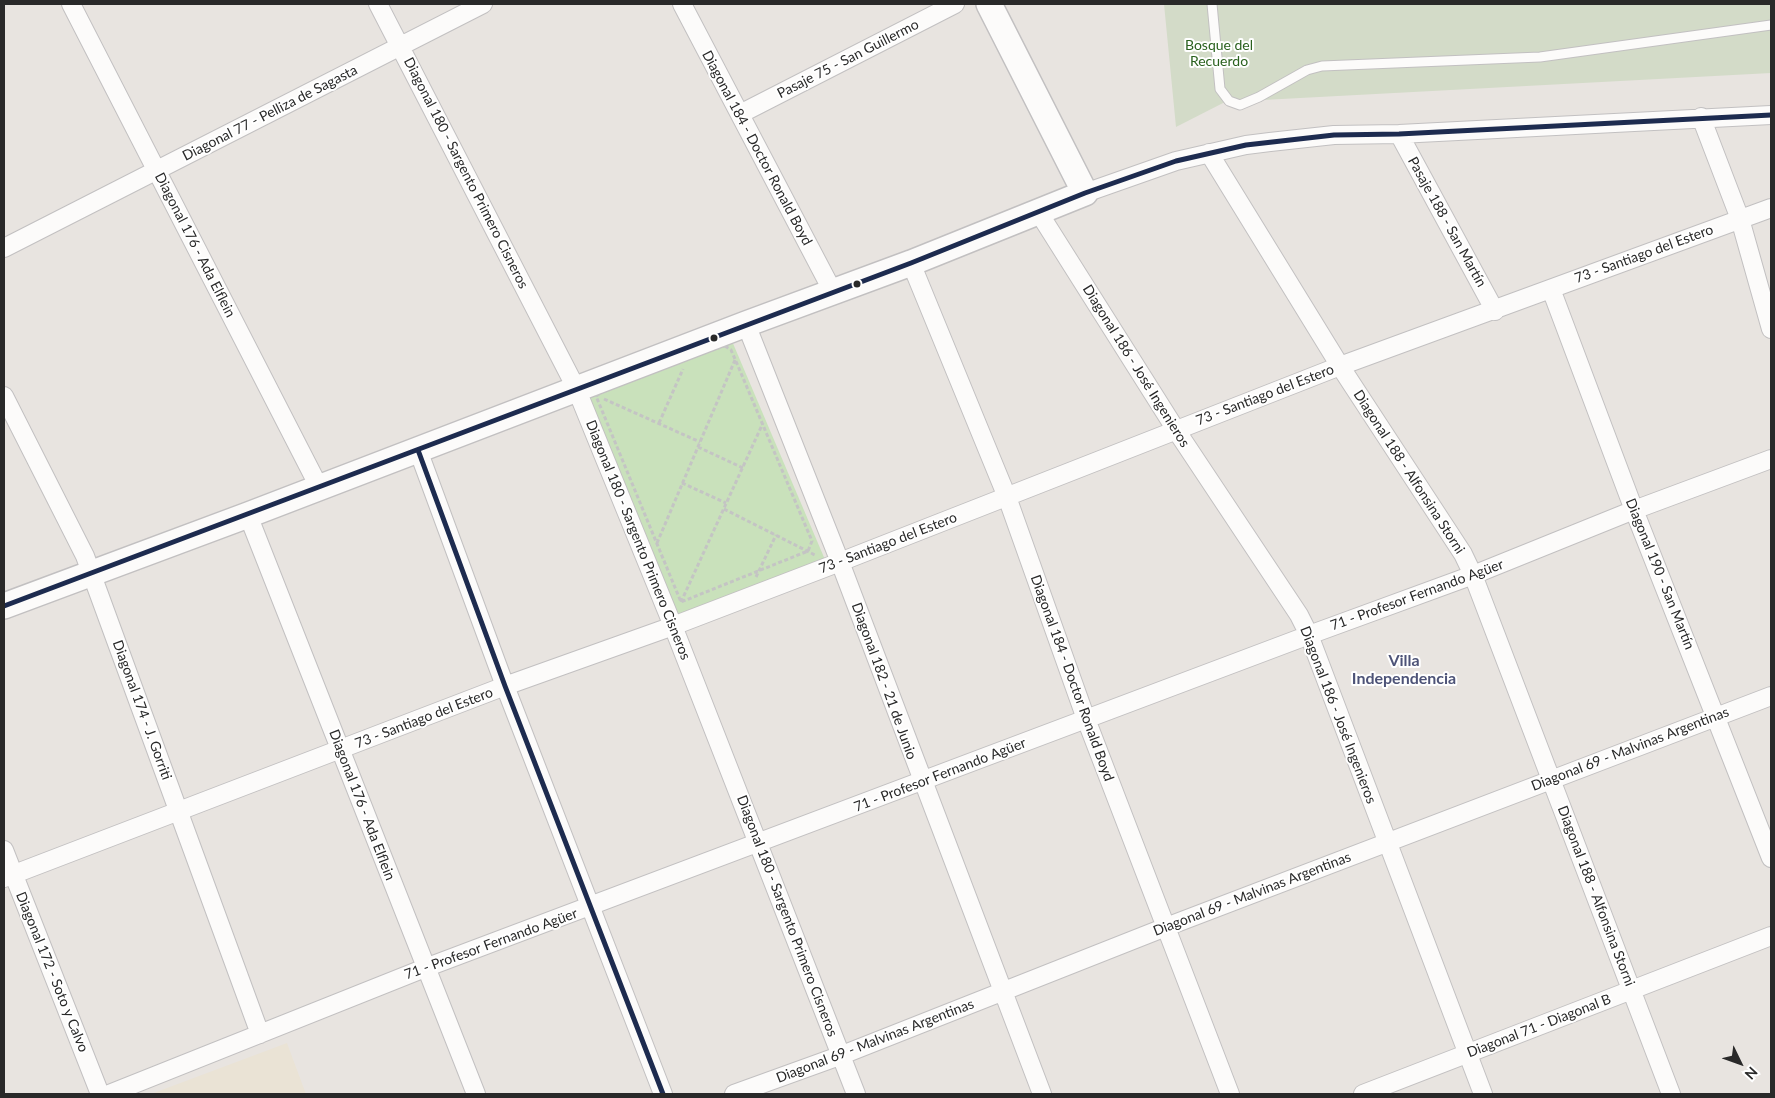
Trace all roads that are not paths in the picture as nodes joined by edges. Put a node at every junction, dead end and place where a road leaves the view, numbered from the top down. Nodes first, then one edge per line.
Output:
1 (71, 4) edge
2 (378, 4) edge
3 (483, 4) edge
4 (682, 4) edge
5 (955, 4) edge
6 (989, 4) edge
7 (1212, 4) edge
8 (1771, 25) edge
9 (401, 47) junction
10 (740, 114) junction
11 (1771, 114) edge
12 (1701, 117) junction
13 (1399, 134) junction
14 (1209, 153) junction
15 (157, 170) junction
16 (1085, 193) junction
17 (1771, 208) edge
18 (1039, 213) junction
19 (1740, 219) junction
20 (4, 248) edge
21 (911, 263) junction
22 (1550, 289) junction
23 (833, 292) junction
24 (1495, 311) junction
25 (746, 324) junction
26 (1771, 329) edge
27 (1340, 366) junction
28 (586, 392) junction
29 (4, 396) edge
30 (1176, 430) junction
31 (418, 450) junction
32 (1771, 459) edge
33 (319, 487) junction
34 (1006, 497) junction
35 (1634, 510) junction
36 (248, 515) junction
37 (840, 562) junction
38 (91, 572) junction
39 (1473, 575) junction
40 (4, 606) edge
41 (673, 626) junction
42 (1309, 635) junction
43 (505, 686) junction
44 (1771, 696) edge
45 (1716, 716) junction
46 (1086, 719) junction
47 (340, 750) junction
48 (1551, 780) junction
49 (922, 782) junction
50 (180, 811) junction
51 (1387, 843) junction
52 (758, 844) junction
53 (4, 850) edge
54 (1771, 858) edge
55 (9, 876) edge
56 (591, 907) junction
57 (1166, 927) junction
58 (1771, 936) edge
59 (426, 968) junction
60 (1633, 990) junction
61 (1002, 992) junction
62 (260, 1034) junction
63 (1468, 1054) junction
64 (842, 1056) junction
65 (100, 1094) edge
66 (109, 1094) edge
67 (476, 1094) edge
68 (663, 1094) edge
69 (734, 1094) edge
70 (856, 1094) edge
71 (1042, 1094) edge
72 (1230, 1094) edge
73 (1363, 1094) edge
74 (1483, 1094) edge
75 (1671, 1094) edge

1 - 15 street, Diagonal 176 - Ada Elflein
2 - 9 street, Diagonal 180 - Sargento Primero Cisneros
3 - 9 street, Diagonal 77 - Pelliza de Sagasta
4 - 10 street, Diagonal 184 - Doctor Ronald Boyd
5 - 10 street, Pasaje 75 - San Guillermo
6 - 16 street
7 - 8 lane
9 - 15 street, Diagonal 77 - Pelliza de Sagasta
9 - 28 street, Diagonal 180 - Sargento Primero Cisneros
10 - 23 street, Diagonal 184 - Doctor Ronald Boyd
11 - 12 street
12 - 13 street
12 - 19 street
13 - 14 street
13 - 24 street, Pasaje 188 - San Martín
14 - 16 street
14 - 27 street, Diagonal 188 - Alfonsina Storni
15 - 20 street, Diagonal 77 - Pelliza de Sagasta
15 - 33 street, Diagonal 176 - Ada Elflein
16 - 18 street
17 - 19 street, 73 - Santiago del Estero
18 - 21 street
18 - 30 street, Diagonal 186 - José Ingenieros
19 - 22 street, 73 - Santiago del Estero
19 - 26 street
21 - 23 street
21 - 34 street, Diagonal 184 - Doctor Ronald Boyd
22 - 24 street, 73 - Santiago del Estero
22 - 35 street, Diagonal 190 - San Martín
23 - 25 street
24 - 27 street, 73 - Santiago del Estero
25 - 28 street
25 - 37 street, Diagonal 182 - 21 de Junio
27 - 30 street, 73 - Santiago del Estero
27 - 39 street, Diagonal 188 - Alfonsina Storni
28 - 31 street
28 - 41 street, Diagonal 180 - Sargento Primero Cisneros
29 - 38 street, Diagonal 174 - J. Gorriti
30 - 34 street, 73 - Santiago del Estero
30 - 42 street, Diagonal 186 - José Ingenieros
31 - 33 street
31 - 43 street
32 - 35 street, 71 - Profesor Fernando Agüer
33 - 36 street
34 - 37 street, 73 - Santiago del Estero
34 - 46 street, Diagonal 184 - Doctor Ronald Boyd
35 - 39 street, 71 - Profesor Fernando Agüer
35 - 45 street, Diagonal 190 - San Martín
36 - 38 street
36 - 47 street, Diagonal 176 - Ada Elflein
37 - 41 street, 73 - Santiago del Estero
37 - 49 street, Diagonal 182 - 21 de Junio
38 - 40 street
38 - 50 street, Diagonal 174 - J. Gorriti
39 - 42 street, 71 - Profesor Fernando Agüer
39 - 48 street, Diagonal 188 - Alfonsina Storni
41 - 43 street, 73 - Santiago del Estero
41 - 52 street, Diagonal 180 - Sargento Primero Cisneros
42 - 46 street, 71 - Profesor Fernando Agüer
42 - 51 street, Diagonal 186 - José Ingenieros
43 - 47 street, 73 - Santiago del Estero
43 - 56 street
44 - 45 street, Diagonal 69 - Malvinas Argentinas
45 - 48 street, Diagonal 69 - Malvinas Argentinas
45 - 54 street, Diagonal 190 - San Martín
46 - 49 street, 71 - Profesor Fernando Agüer
46 - 57 street, Diagonal 184 - Doctor Ronald Boyd
47 - 50 street, 73 - Santiago del Estero
47 - 59 street, Diagonal 176 - Ada Elflein
48 - 51 street, Diagonal 69 - Malvinas Argentinas
48 - 60 street, Diagonal 188 - Alfonsina Storni
49 - 52 street, 71 - Profesor Fernando Agüer
49 - 61 street, Diagonal 182 - 21 de Junio
50 - 55 street, 73 - Santiago del Estero
50 - 62 street, Diagonal 174 - J. Gorriti
51 - 57 street, Diagonal 69 - Malvinas Argentinas
51 - 63 street, Diagonal 186 - José Ingenieros
52 - 56 street, 71 - Profesor Fernando Agüer
52 - 64 street, Diagonal 180 - Sargento Primero Cisneros
53 - 55 street, Diagonal 172 - Soto y Calvo
55 - 65 street, Diagonal 172 - Soto y Calvo
56 - 59 street, 71 - Profesor Fernando Agüer
56 - 68 street
57 - 61 street, Diagonal 69 - Malvinas Argentinas
57 - 72 street, Diagonal 184 - Doctor Ronald Boyd
58 - 60 street, Diagonal 71 - Diagonal B
59 - 62 street, 71 - Profesor Fernando Agüer
59 - 67 street, Diagonal 176 - Ada Elflein
60 - 63 street, Diagonal 71 - Diagonal B
60 - 75 street, Diagonal 188 - Alfonsina Storni
61 - 64 street, Diagonal 69 - Malvinas Argentinas
61 - 71 street, Diagonal 182 - 21 de Junio
62 - 66 street, 71 - Profesor Fernando Agüer
63 - 73 street, Diagonal 71 - Diagonal B
63 - 74 street, Diagonal 186 - José Ingenieros
64 - 69 street, Diagonal 69 - Malvinas Argentinas
64 - 70 street, Diagonal 180 - Sargento Primero Cisneros

